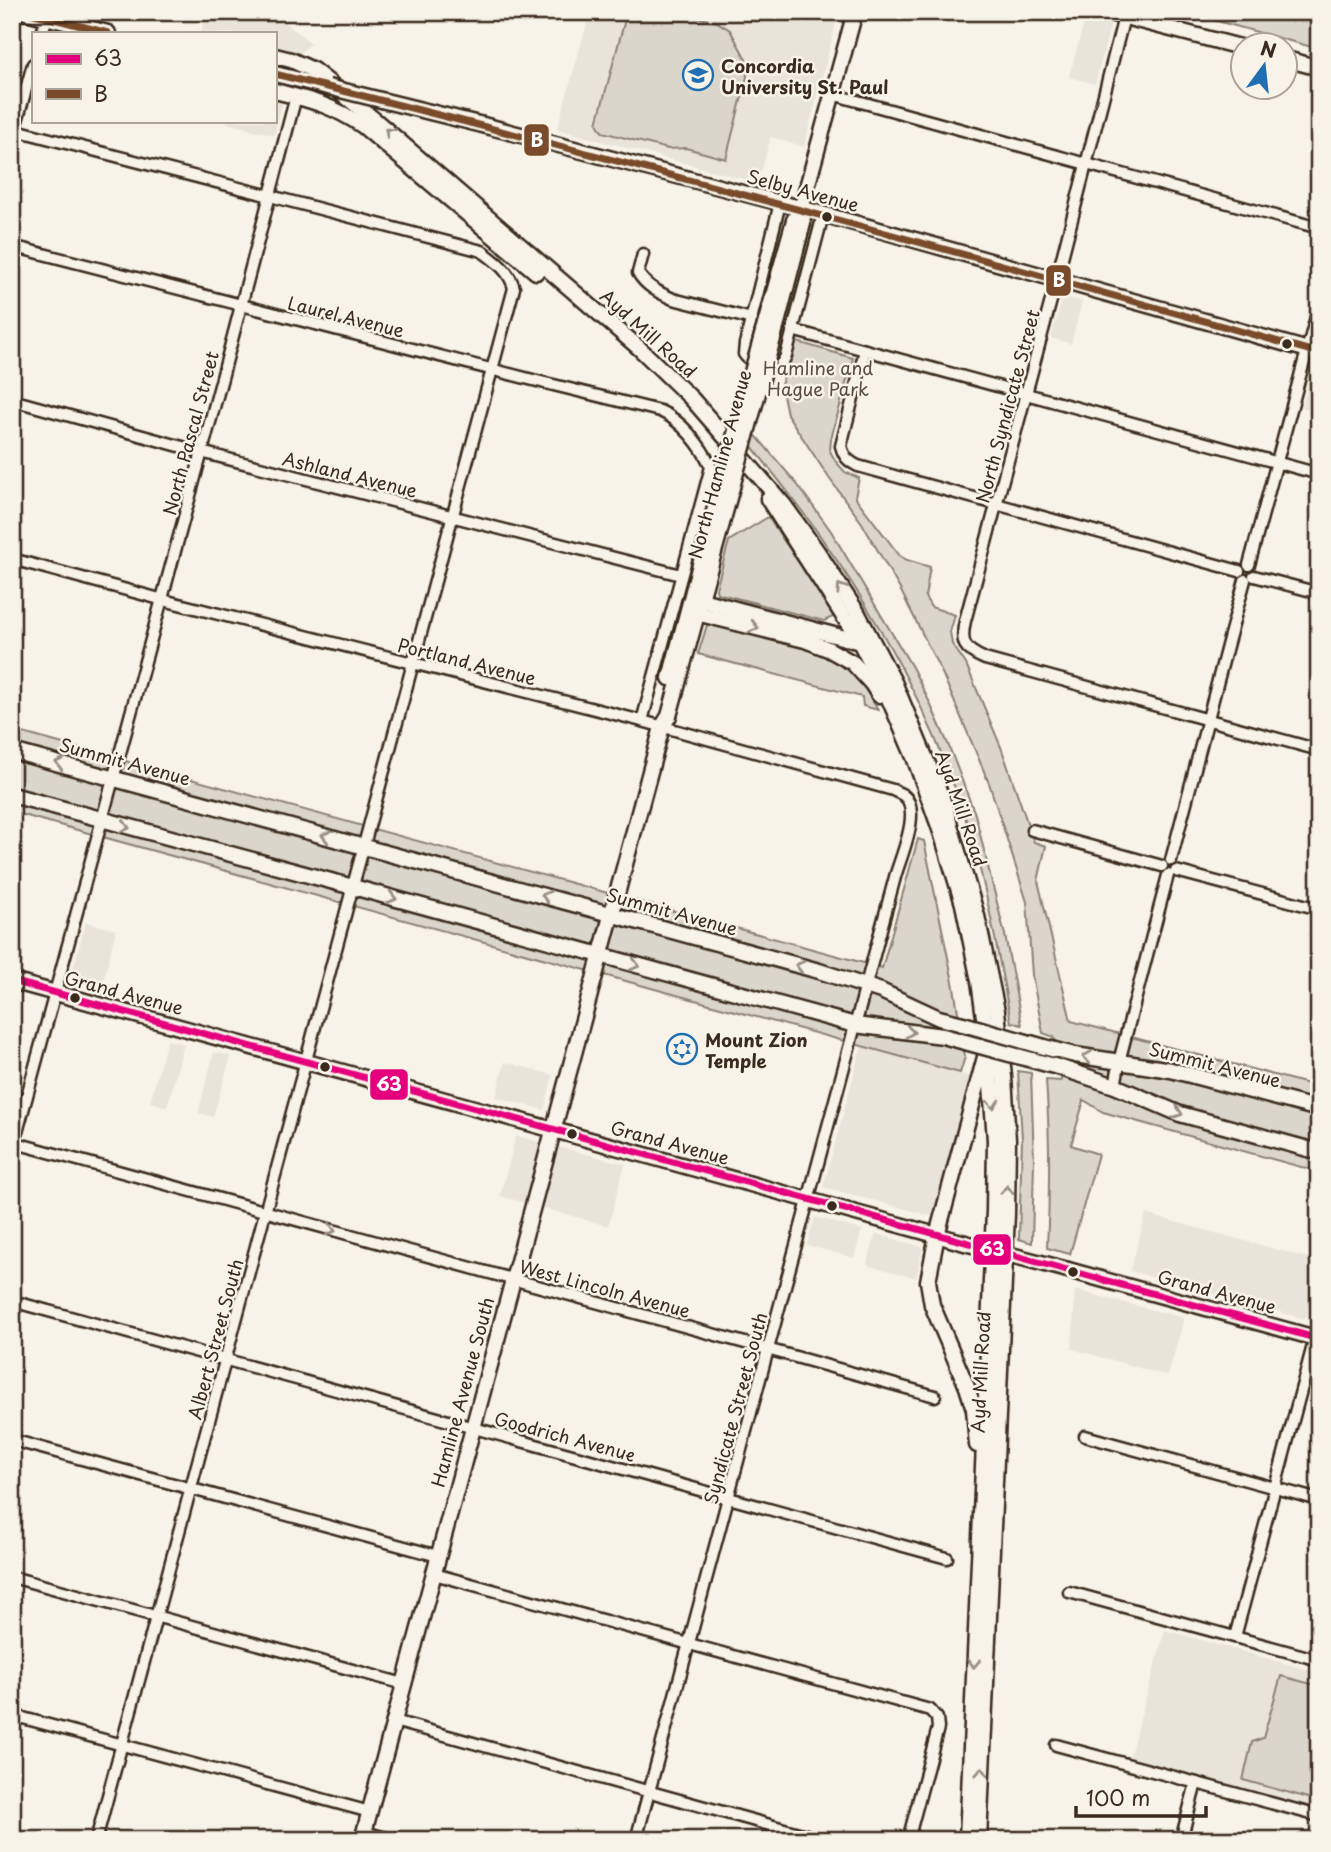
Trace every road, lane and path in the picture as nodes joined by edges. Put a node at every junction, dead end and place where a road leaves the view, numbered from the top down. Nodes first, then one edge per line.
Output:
1 (26, 12) edge
2 (855, 12) edge
3 (1106, 12) edge
4 (47, 15) edge
5 (1124, 15) edge
6 (42, 32) edge
7 (105, 32) edge
8 (1230, 44) edge
9 (276, 56) edge
10 (1300, 63) edge
11 (32, 67) edge
12 (1319, 68) edge
13 (276, 74) edge
14 (276, 91) edge
15 (832, 93) junction
16 (296, 96) junction
17 (13, 133) edge
18 (1086, 163) junction
19 (270, 195) junction
20 (780, 203) junction
21 (801, 209) junction
22 (822, 215) junction
23 (1319, 228) edge
24 (12, 246) edge
25 (643, 254) dead end
26 (1056, 280) junction
27 (240, 305) junction
28 (1319, 306) edge
29 (752, 320) junction
30 (792, 330) junction
31 (865, 350) junction
32 (1313, 351) edge
33 (493, 369) junction
34 (1026, 395) junction
35 (12, 400) edge
36 (671, 416) joint
37 (201, 452) junction
38 (1276, 462) junction
39 (1319, 474) edge
40 (997, 504) junction
41 (453, 516) junction
42 (12, 559) edge
43 (681, 575) junction
44 (1246, 576) junction
45 (1319, 593) edge
46 (161, 600) junction
47 (695, 605) junction
48 (806, 640) junction
49 (866, 646) junction
50 (413, 664) junction
51 (1207, 720) junction
52 (642, 721) junction
53 (662, 727) junction
54 (1319, 750) edge
55 (12, 751) edge
56 (914, 757) junction
57 (113, 777) junction
58 (12, 795) edge
59 (101, 821) junction
60 (1032, 830) dead end
61 (364, 846) junction
62 (1169, 868) junction
63 (353, 887) junction
64 (1319, 908) edge
65 (612, 914) junction
66 (601, 955) junction
67 (12, 981) edge
68 (866, 985) junction
69 (55, 993) junction
70 (855, 1025) junction
71 (988, 1046) junction
72 (306, 1062) junction
73 (1119, 1062) junction
74 (1115, 1086) junction
75 (1319, 1109) edge
76 (553, 1130) junction
77 (13, 1146) edge
78 (1319, 1152) edge
79 (807, 1200) junction
80 (265, 1212) junction
81 (941, 1236) junction
82 (513, 1280) junction
83 (12, 1301) edge
84 (1319, 1323) edge
85 (1317, 1338) edge
86 (767, 1349) junction
87 (225, 1359) junction
88 (935, 1396) dead end
89 (992, 1402) junction
90 (473, 1427) junction
91 (1085, 1436) dead end
92 (12, 1440) edge
93 (1275, 1488) junction
94 (191, 1489) junction
95 (982, 1493) junction
96 (728, 1497) junction
97 (1319, 1500) edge
98 (438, 1556) junction
99 (947, 1558) dead end
100 (434, 1574) junction
101 (12, 1577) edge
102 (1069, 1592) dead end
103 (156, 1616) junction
104 (1235, 1637) junction
105 (688, 1644) junction
106 (1319, 1660) edge
107 (404, 1684) junction
108 (12, 1715) edge
109 (394, 1721) junction
110 (122, 1745) junction
111 (1056, 1745) dead end
112 (1196, 1783) junction
113 (649, 1791) junction
114 (370, 1812) junction
115 (1319, 1816) edge
116 (363, 1836) edge
117 (96, 1840) edge
118 (394, 1840) edge
119 (636, 1840) edge
120 (824, 1840) edge
121 (908, 1840) edge
122 (967, 1840) edge
123 (979, 1840) edge
124 (1181, 1840) edge

1 - 4 main road
2 - 15 main road, North Hamline Avenue
3 - 5 main road
4 - 6 street
4 - 7 main road
5 - 8 main road
5 - 18 street, North Syndicate Street
49 -> 9 main road, Ayd Mill Road
10 - 12 main road
11 - 17 street
13 - 20 main road, Selby Avenue, bridge
14 - 16 main road, Ayd Mill Road
15 - 18 street
15 - 21 main road, North Hamline Avenue
16 - 19 street, North Pascal Street
16 - 49 main road, Ayd Mill Road
17 - 19 street
18 - 23 street
18 - 26 street, North Syndicate Street
19 - 27 street, North Pascal Street
19 - 33 street, Albert Street South
20 - 21 main road, Selby Avenue
20 - 29 street
21 - 22 main road, Selby Avenue
21 - 47 main road, North Hamline Avenue, bridge
22 - 26 main road, Selby Avenue
22 - 30 street
24 - 27 street, Laurel Avenue
25 - 29 street
26 - 32 main road, Selby Avenue
26 - 34 street, North Syndicate Street
27 - 33 street, Laurel Avenue
27 - 37 street, North Pascal Street
28 - 32 street
29 - 30 street
30 - 31 street
31 - 34 street
31 - 40 street
32 - 38 street
33 - 36 street, Laurel Avenue
33 - 41 street, Albert Street South
34 - 38 street
34 - 40 street, North Syndicate Street
35 - 37 street, Ashland Avenue
36 - 43 street, North Hamline Avenue
37 - 41 street, Ashland Avenue
37 - 46 street, North Pascal Street
38 - 39 street
38 - 44 street
40 - 44 street
40 - 51 street, North Syndicate Street
41 - 43 street, Ashland Avenue
41 - 50 street, Albert Street South
42 - 46 street, Portland Avenue
43 - 52 street, North Hamline Avenue
44 - 45 street
44 - 51 street
46 - 50 street, Portland Avenue
46 - 57 street, North Pascal Street
47 -> 48 main road
47 - 49 main road
47 - 53 main road, North Hamline Avenue
48 - 49 main road
48 - 56 main road
49 - 56 main road, Ayd Mill Road
89 -> 49 main road, Ayd Mill Road
50 - 52 street, Portland Avenue
50 - 61 street, Albert Street South
51 - 54 street
51 - 62 street
52 - 53 street, Portland Avenue
53 - 65 main road, North Hamline Avenue
53 - 68 street, Portland Avenue
57 -> 55 main road, Summit Avenue
56 - 71 main road, Ayd Mill Road
57 - 59 street, North Pascal Street
61 -> 57 main road, Summit Avenue
58 - 59 main road
59 -> 63 main road
59 - 69 street, North Pascal Street
60 - 62 street
61 - 63 street, Albert Street South
65 -> 61 main road, Summit Avenue
62 - 64 street
62 - 73 street
63 -> 66 main road
63 - 72 street, Albert Street South
65 - 66 main road, North Hamline Avenue
68 -> 65 main road, Summit Avenue
66 -> 70 main road
66 - 76 main road, Hamline Avenue South
67 - 69 main road, Grand Avenue
68 - 70 street, Syndicate Street South
73 -> 68 main road, Summit Avenue, bridge
69 - 72 main road, Grand Avenue
69 - 77 street, North Pascal Street
70 -> 74 main road, bridge
70 - 79 street, Syndicate Street South
71 - 81 main road
71 -> 89 main road, Ayd Mill Road
72 - 76 main road, Grand Avenue
72 - 80 street, Albert Street South
73 - 74 street
73 - 75 main road, Summit Avenue
74 -> 78 main road
76 - 79 main road, Grand Avenue
76 - 82 main road, Hamline Avenue South
77 - 80 street, West Lincoln Avenue
79 - 81 main road, Grand Avenue
79 - 86 street, Syndicate Street South
80 -> 82 street, West Lincoln Avenue
80 - 87 street, Albert Street South
81 - 85 main road, Grand Avenue, bridge
81 - 89 main road
81 - 95 main road
82 - 86 street, West Lincoln Avenue
82 - 90 main road, Hamline Avenue South
83 - 87 street, Goodrich Avenue
84 - 85 street
85 - 93 street
86 - 88 street, West Lincoln Avenue
86 - 96 street, Syndicate Street South
87 - 90 street, Goodrich Avenue
87 - 94 street, Albert Street South
89 - 95 main road, Ayd Mill Road
123 -> 89 main road, Ayd Mill Road
90 - 96 street, Goodrich Avenue
90 - 98 main road, Hamline Avenue South
91 - 93 street
92 - 94 street
93 - 97 street
93 - 104 street
94 - 98 street
94 - 103 street, Albert Street South
95 -> 122 main road, Ayd Mill Road
96 - 99 street, Goodrich Avenue
96 - 105 street, Syndicate Street South
98 - 100 main road, Hamline Avenue South
100 - 105 street
100 - 107 main road, Hamline Avenue South
101 - 103 street
102 - 104 street
103 - 107 street
103 - 110 street, Albert Street South
104 - 106 street
105 - 113 street, Syndicate Street South
105 - 121 street
107 - 109 main road, Hamline Avenue South
108 - 110 street
109 - 113 street
109 - 114 main road, Hamline Avenue South
110 - 114 street
110 - 117 street, Albert Street South
111 - 112 street
112 - 115 street
112 - 124 street
113 - 119 street, Syndicate Street South
113 - 120 street
114 - 116 main road, Hamline Avenue South
116 - 118 street

